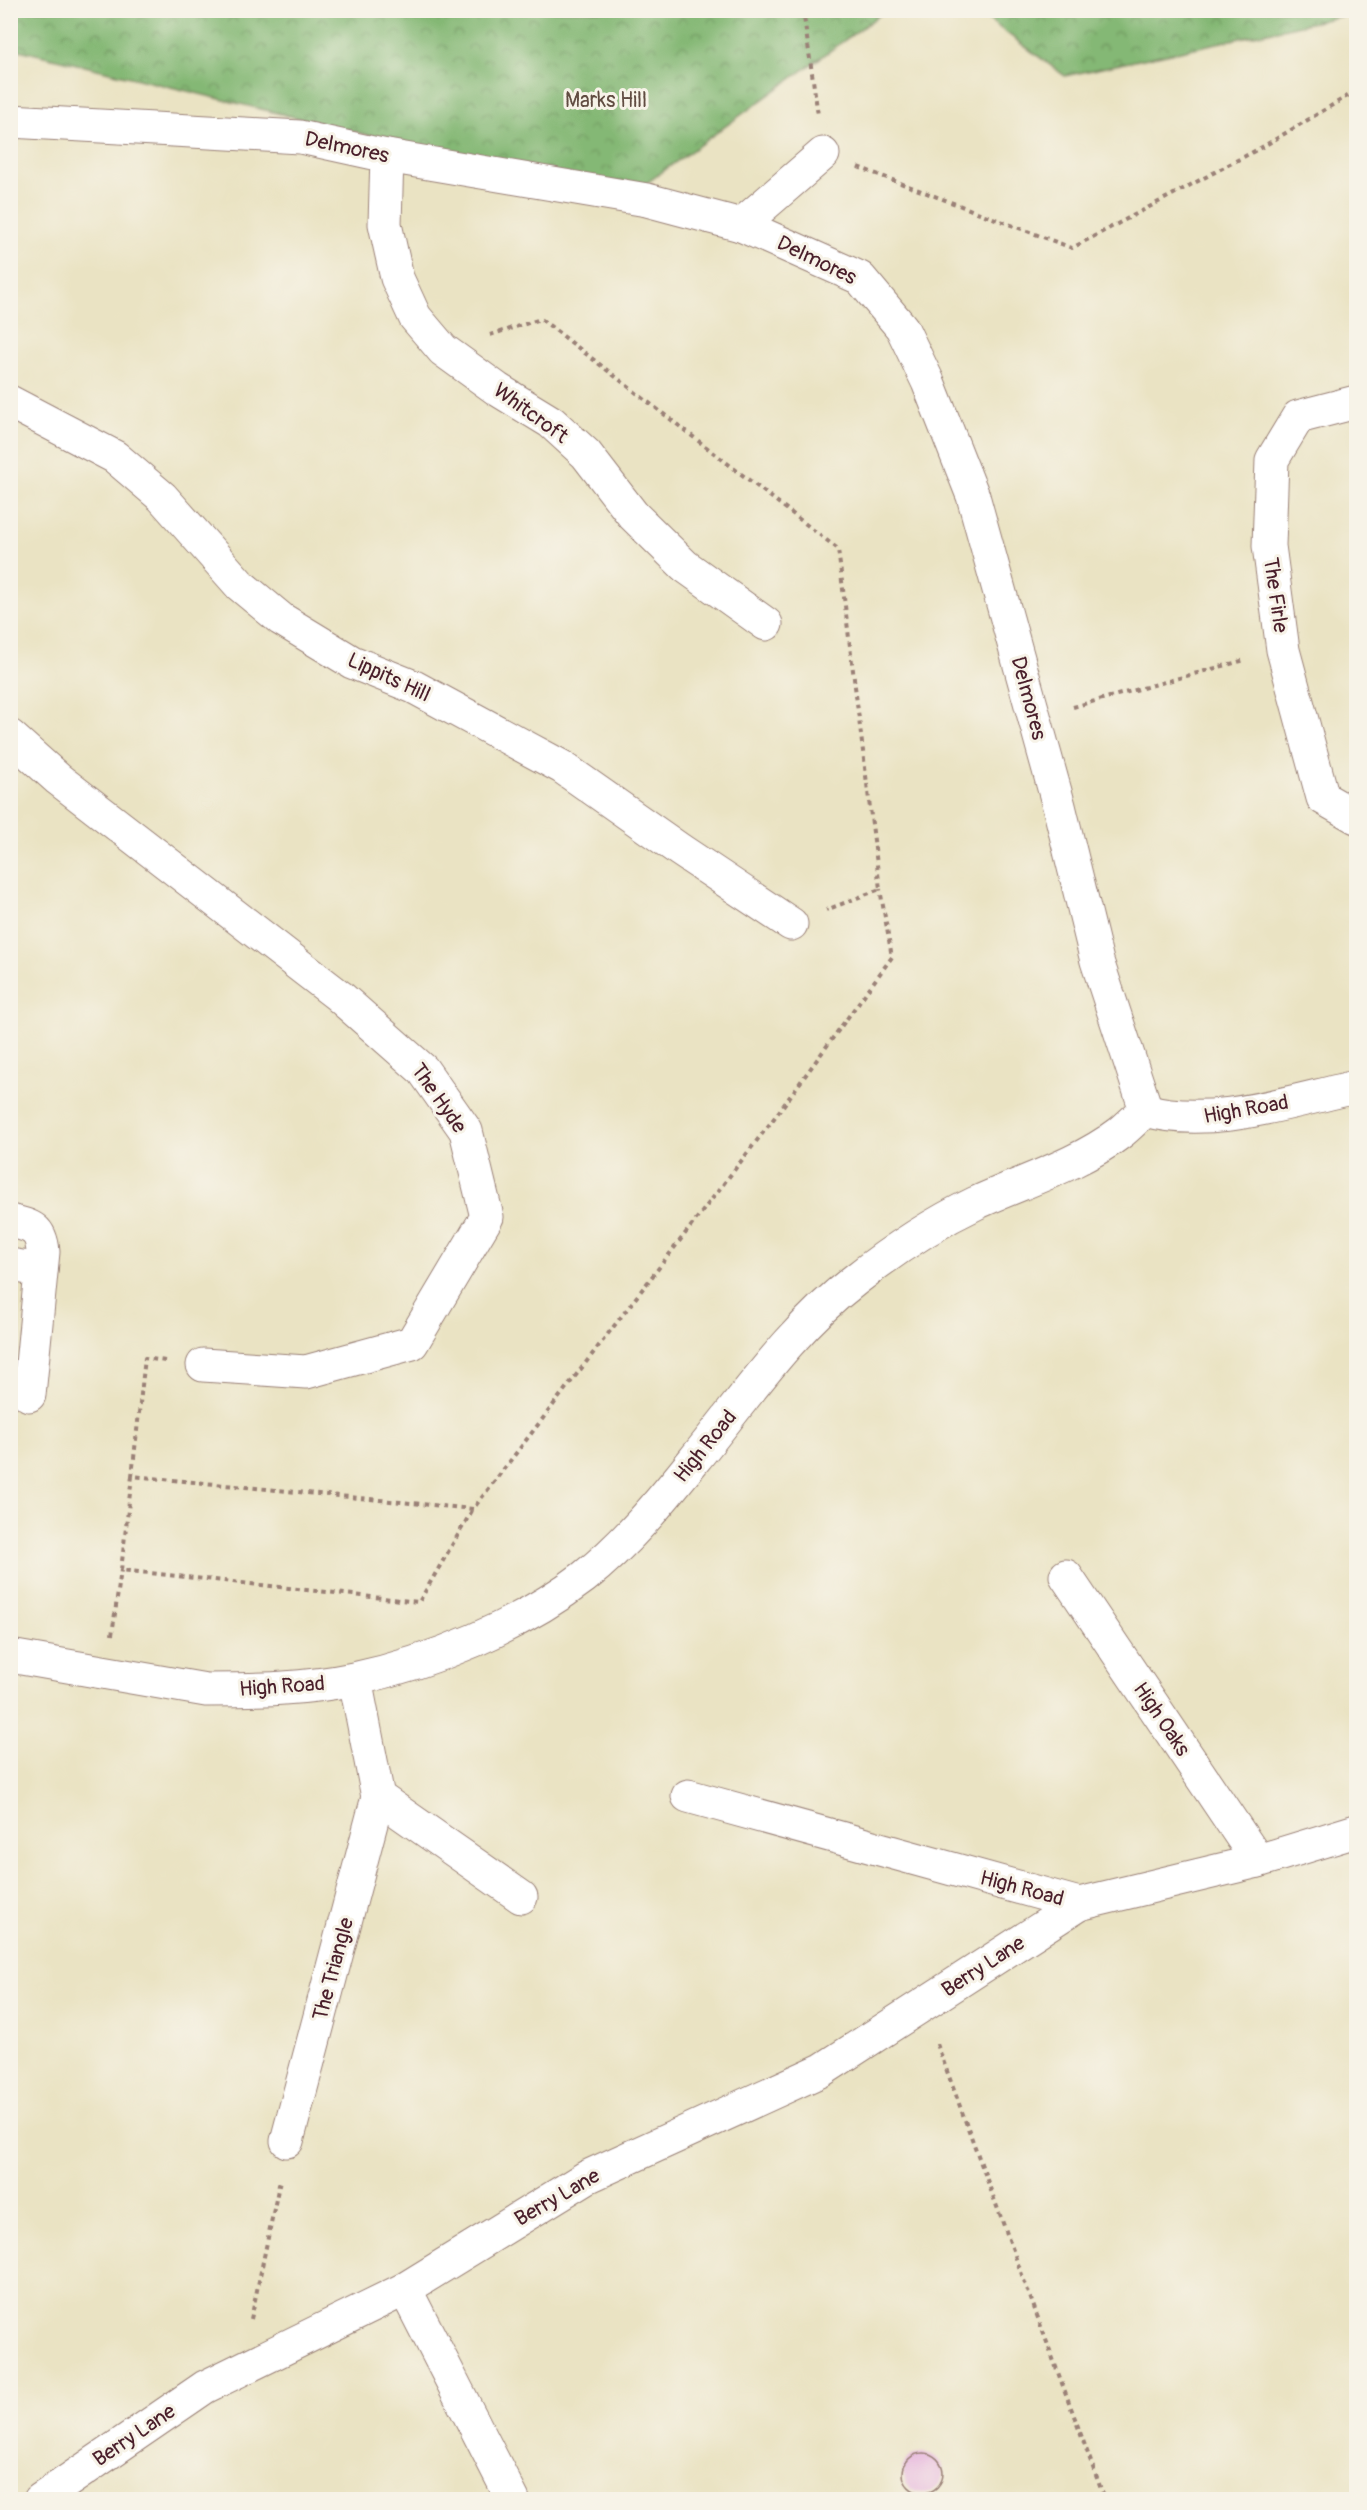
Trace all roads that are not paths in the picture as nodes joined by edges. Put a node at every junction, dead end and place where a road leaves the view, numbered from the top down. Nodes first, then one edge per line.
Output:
1 (10, 121) edge
2 (823, 154) road end
3 (387, 156) junction
4 (741, 225) junction
5 (10, 402) edge
6 (1356, 402) edge
7 (766, 624) dead end
8 (10, 736) edge
9 (1356, 817) edge
10 (791, 924) dead end
11 (1356, 1087) edge
12 (1146, 1110) junction
13 (10, 1221) edge
14 (26, 1268) edge
15 (202, 1365) road end
16 (29, 1395) dead end
17 (1066, 1576) dead end
18 (10, 1656) edge
19 (355, 1679) junction
20 (378, 1797) junction
21 (688, 1797) dead end
22 (1356, 1831) edge
23 (1258, 1861) junction
24 (521, 1897) dead end
25 (1079, 1904) junction
26 (287, 2141) road end
27 (405, 2289) junction
28 (40, 2499) edge
29 (513, 2499) edge

1 - 3 street, Delmores
2 - 4 street
3 - 4 street, Delmores
3 - 7 street, Whitcroft
4 - 12 street, Delmores
5 - 10 street, Lippits Hill
6 - 9 street, The Firle
8 - 15 street, The Hyde
11 - 12 street, High Road
12 - 19 street, High Road
13 - 14 street
14 - 16 street
17 - 23 street, High Oaks
18 - 19 street, High Road
19 - 20 street, The Triangle
20 - 24 street
20 - 26 street, The Triangle
21 - 25 street, High Road
22 - 23 street, High Road
23 - 25 street, High Road
25 - 27 street, Berry Lane
27 - 28 street, Berry Lane
27 - 29 street

